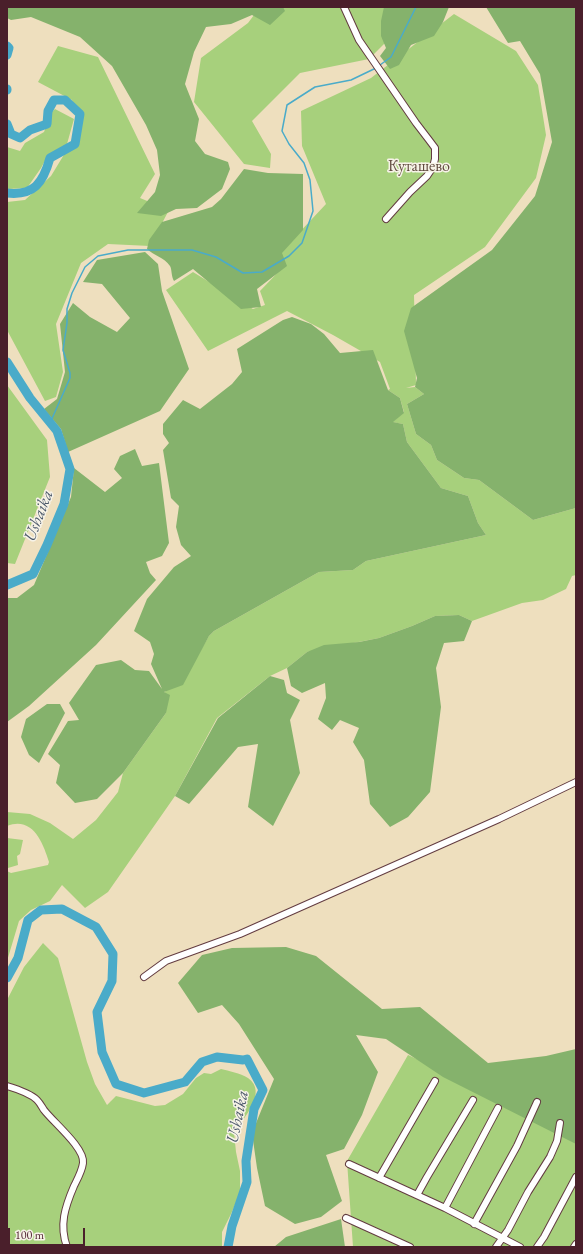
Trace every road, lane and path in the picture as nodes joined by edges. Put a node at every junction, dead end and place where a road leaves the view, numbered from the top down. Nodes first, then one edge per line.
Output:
1 (344, 7) edge
2 (386, 219) dead end
3 (576, 782) edge
4 (144, 977) dead end
5 (435, 1081) dead end
6 (7, 1086) edge
7 (473, 1100) dead end
8 (538, 1102) dead end
9 (498, 1108) dead end
10 (560, 1123) dead end
11 (349, 1164) dead end
12 (576, 1177) edge
13 (379, 1178) junction
14 (418, 1195) junction
15 (446, 1208) junction
16 (346, 1218) dead end
17 (474, 1224) junction
18 (503, 1238) junction
19 (576, 1244) edge
20 (67, 1247) edge
21 (410, 1247) edge
22 (496, 1247) edge
23 (520, 1247) edge
24 (537, 1247) edge
25 (574, 1247) edge

1 - 2 street
3 - 4 street
5 - 13 street
6 - 20 street
7 - 14 street
8 - 17 street
9 - 15 street
10 - 18 street
11 - 13 street
12 - 24 street
13 - 14 street
14 - 15 street
15 - 17 street
16 - 21 street
17 - 18 street
18 - 22 street
18 - 23 street
19 - 25 street

